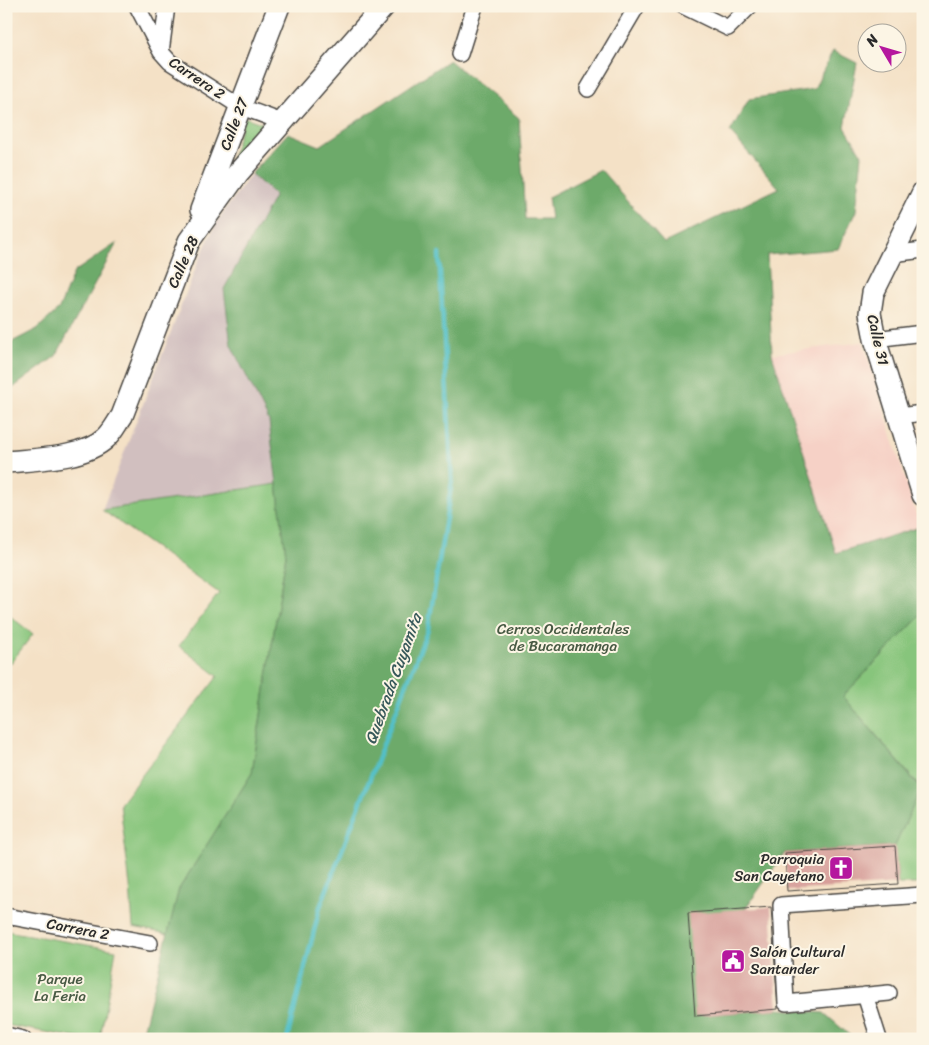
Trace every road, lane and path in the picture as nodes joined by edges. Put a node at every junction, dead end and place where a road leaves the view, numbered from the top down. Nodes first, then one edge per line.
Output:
1 (138, 6) edge
2 (167, 6) edge
3 (279, 6) edge
4 (384, 6) edge
5 (475, 6) edge
6 (637, 6) edge
7 (683, 6) edge
8 (750, 6) edge
9 (162, 52) junction
10 (460, 54) dead end
11 (588, 89) dead end
12 (240, 106) junction
13 (282, 122) junction
14 (923, 192) edge
15 (190, 241) junction
16 (923, 250) edge
17 (892, 254) junction
18 (923, 333) edge
19 (875, 339) junction
20 (923, 413) edge
21 (899, 416) junction
22 (6, 462) edge
23 (923, 495) edge
24 (923, 896) edge
25 (6, 916) edge
26 (150, 943) dead end
27 (889, 993) dead end
28 (865, 996) junction
29 (6, 1035) edge
30 (22, 1039) edge
31 (879, 1039) edge

1 - 9 street, Carrera 2
2 - 9 street
3 - 12 street, Calle 27
4 - 13 street, Calle 28
5 - 10 street
6 - 11 street
7 - 8 street
9 - 12 street, Carrera 2
12 - 13 street, Carrera 2
12 - 15 street, Calle 27
13 - 15 street, Calle 28
14 - 17 street, Calle 31
15 - 22 street, Calle 28
16 - 17 street
17 - 19 street, Calle 31
18 - 19 street
19 - 21 street, Calle 31
20 - 21 street
21 - 23 street, Calle 31
24 - 28 street
25 - 26 street, Carrera 2
27 - 28 street
28 - 31 street
29 - 30 street

